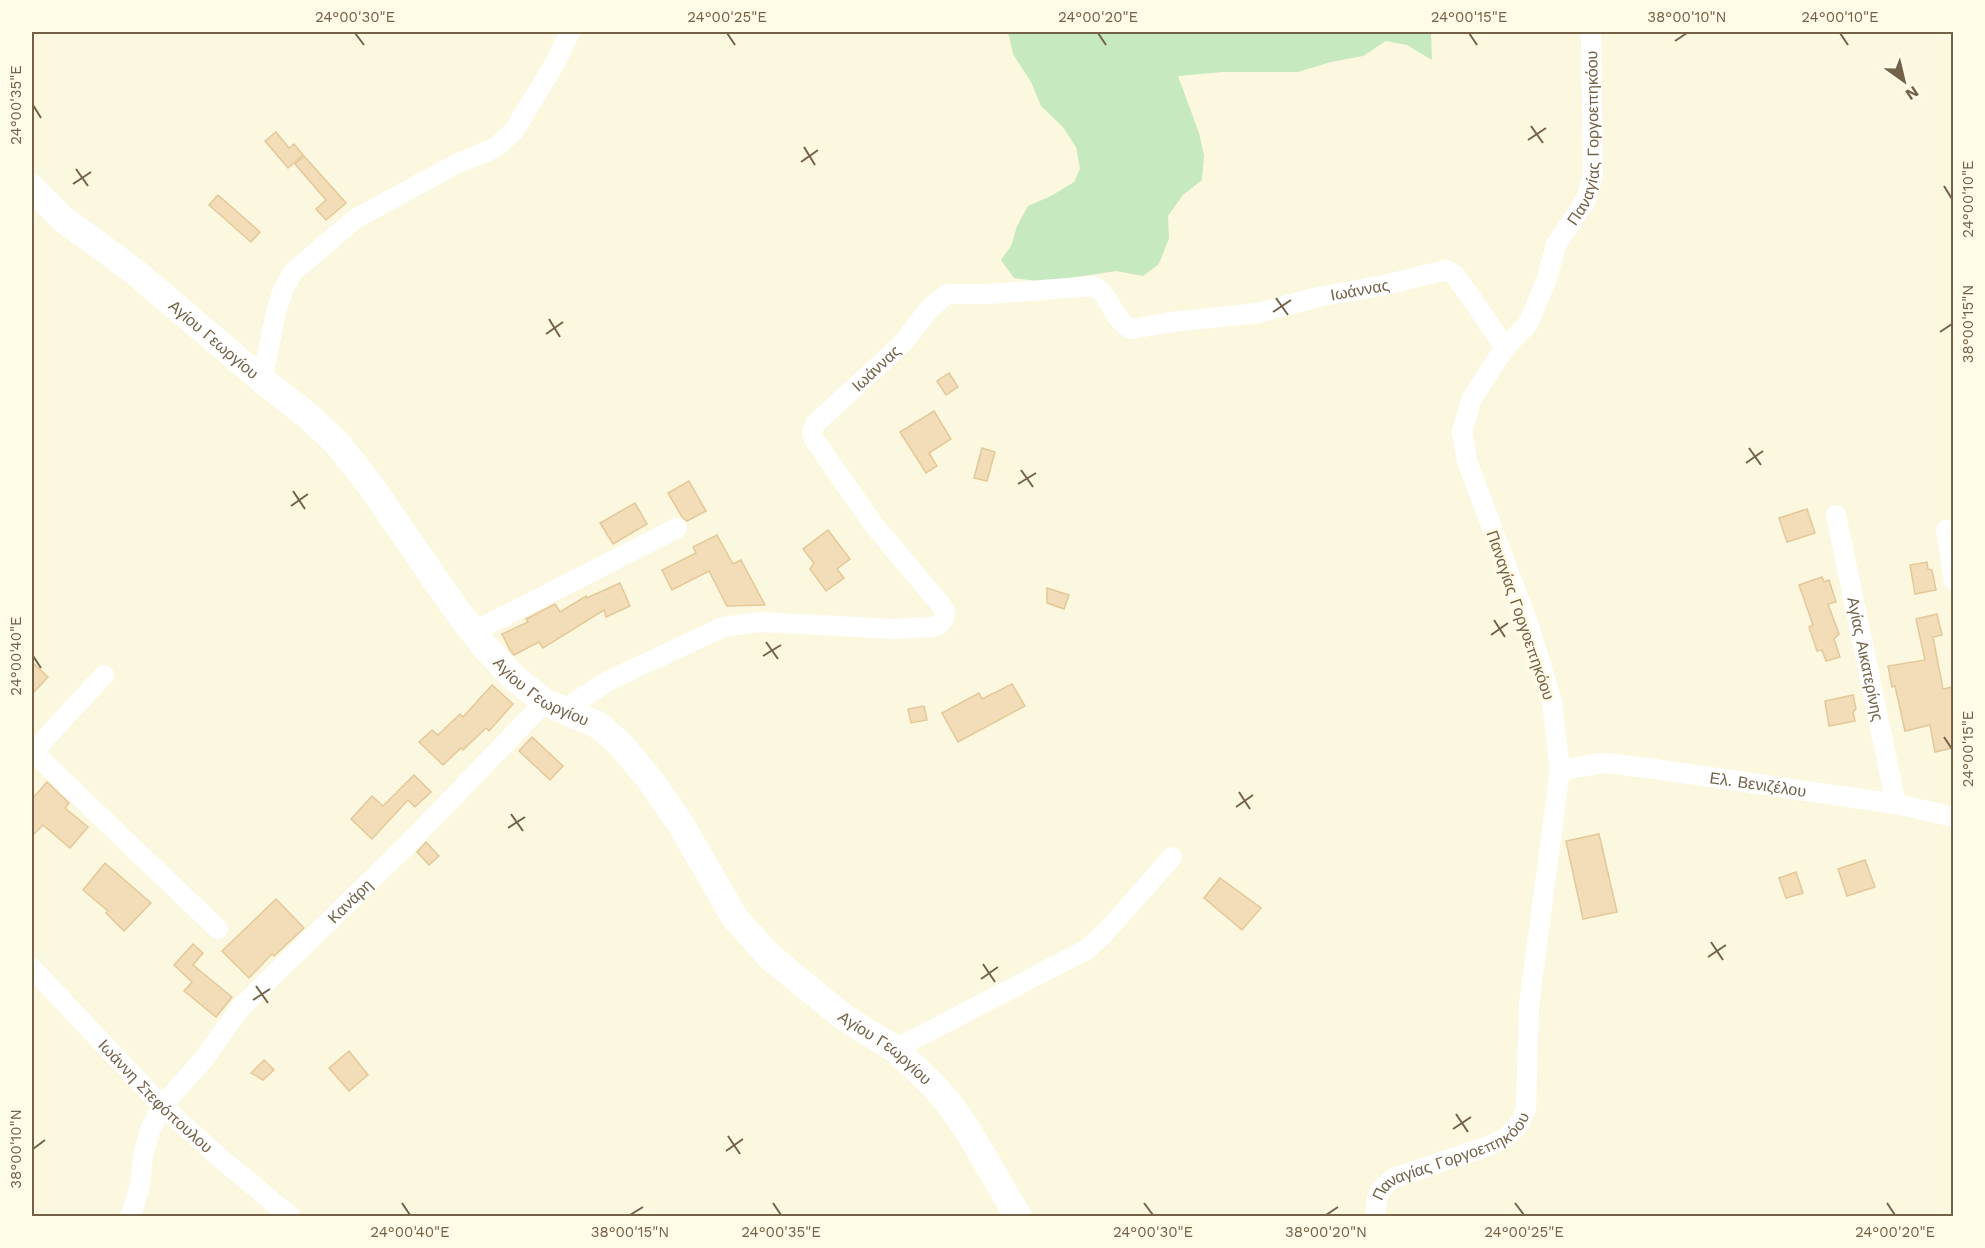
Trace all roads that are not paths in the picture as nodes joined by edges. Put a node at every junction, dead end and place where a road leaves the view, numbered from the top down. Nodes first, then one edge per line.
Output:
1 (570, 32) edge
2 (1592, 32) edge
3 (32, 188) edge
4 (1505, 347) junction
5 (262, 380) junction
6 (1836, 515) dead end
7 (677, 528) dead end
8 (1946, 530) dead end
9 (1953, 581) edge
10 (473, 632) junction
11 (104, 675) dead end
12 (555, 705) junction
13 (32, 752) edge
14 (1560, 770) junction
15 (1896, 804) junction
16 (1953, 817) edge
17 (1172, 857) dead end
18 (218, 929) dead end
19 (32, 968) edge
20 (895, 1049) junction
21 (162, 1106) junction
22 (131, 1216) edge
23 (290, 1216) edge
24 (1018, 1216) edge
25 (1376, 1216) edge

1 - 5 street
2 - 4 street, Παναγίας Γοργοεπηκόου
3 - 5 street, Αγίου Γεωργίου
4 - 12 street, Ιωάννας
4 - 14 street, Παναγίας Γοργοεπηκόου
5 - 10 street, Αγίου Γεωργίου
6 - 15 street, Αγίας Αικατερίνης
7 - 10 street
8 - 9 street
10 - 12 street, Αγίου Γεωργίου
11 - 13 street
12 - 20 street, Αγίου Γεωργίου
12 - 21 street, Κανάρη
13 - 18 street
14 - 15 street, Ελ. Βενιζέλου
14 - 25 street, Παναγίας Γοργοεπηκόου
15 - 16 street, Ελ. Βενιζέλου
17 - 20 street
19 - 21 street, Ιωάννη Στεφόπουλου
20 - 24 street, Αγίου Γεωργίου
21 - 22 street, Κανάρη
21 - 23 street, Ιωάννη Στεφόπουλου

